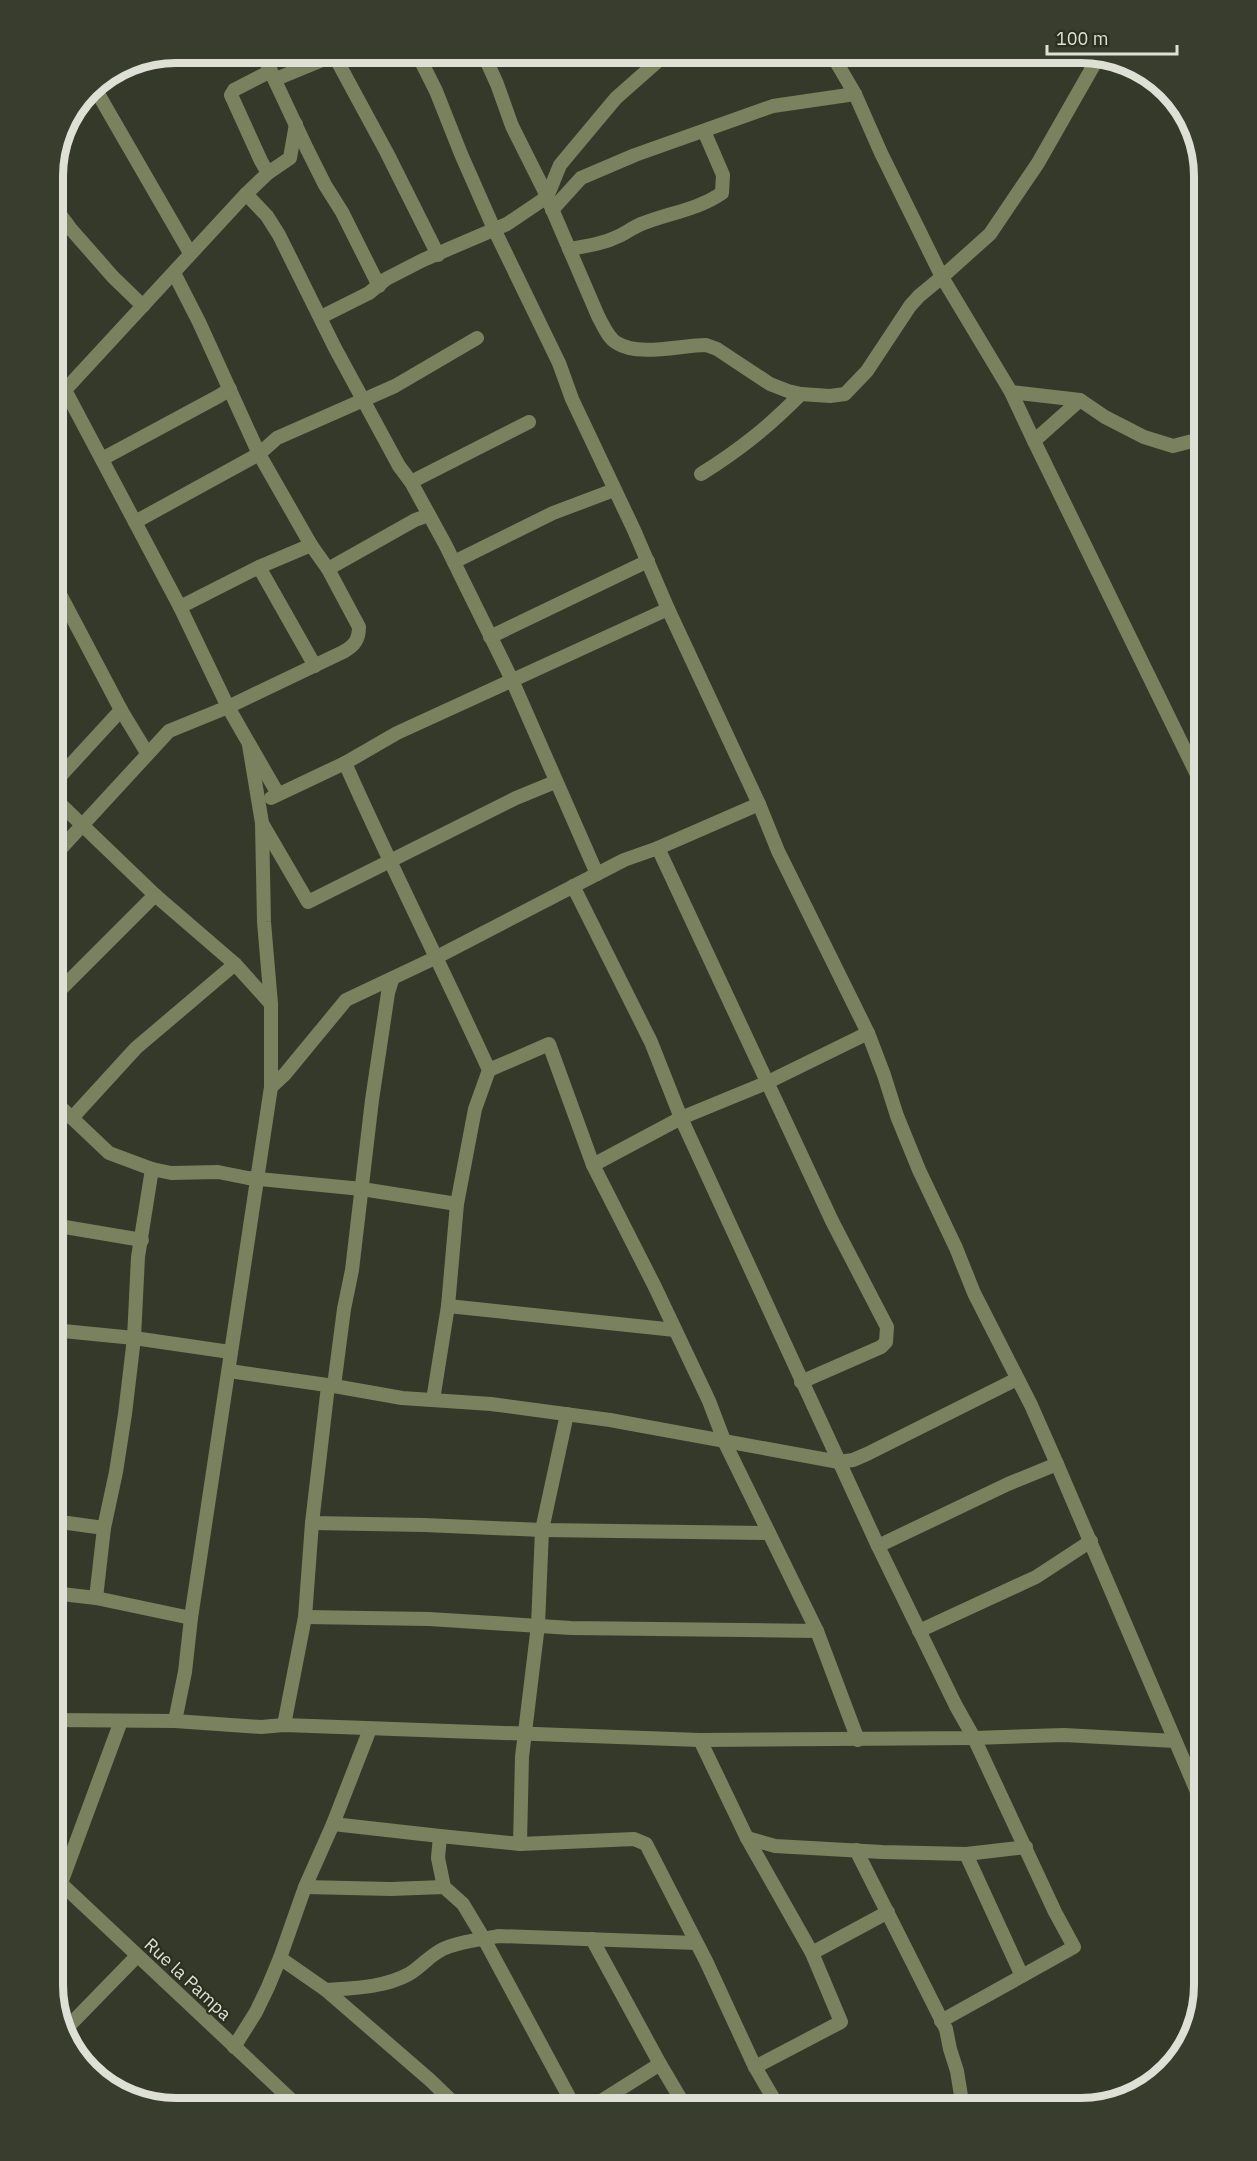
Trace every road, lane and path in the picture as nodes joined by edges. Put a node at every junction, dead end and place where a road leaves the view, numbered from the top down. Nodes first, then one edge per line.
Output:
1 (268, 63) edge
2 (309, 63) edge
3 (341, 63) edge
4 (422, 63) edge
5 (488, 63) edge
6 (656, 63) edge
7 (837, 63) edge
8 (1095, 64) edge
9 (274, 75) junction
10 (98, 94) edge
11 (855, 94) junction
12 (296, 124) junction
13 (704, 131) junction
14 (307, 149) junction
15 (290, 158) junction
16 (268, 173) junction
17 (246, 194) junction
18 (550, 203) junction
19 (63, 219) edge
20 (494, 229) junction
21 (569, 249) junction
22 (190, 253) junction
23 (438, 255) junction
24 (174, 273) junction
25 (942, 278) junction
26 (379, 286) junction
27 (143, 306) junction
28 (321, 317) junction
29 (477, 338) dead end
30 (230, 389) junction
31 (65, 390) joint
32 (1011, 392) junction
33 (801, 394) junction
34 (364, 400) junction
35 (1080, 400) junction
36 (529, 422) dead end
37 (1034, 441) junction
38 (1194, 441) edge
39 (259, 454) junction
40 (102, 459) junction
41 (701, 474) dead end
42 (411, 482) junction
43 (614, 490) junction
44 (429, 515) junction
45 (135, 522) junction
46 (311, 545) junction
47 (648, 561) junction
48 (454, 562) junction
49 (259, 567) junction
50 (328, 569) junction
51 (63, 600) edge
52 (180, 607) junction
53 (668, 609) junction
54 (490, 638) junction
55 (315, 666) junction
56 (512, 680) junction
57 (228, 707) junction
58 (121, 710) junction
59 (249, 745) junction
60 (147, 753) junction
61 (345, 763) junction
62 (1194, 767) edge
63 (63, 773) edge
64 (555, 782) junction
65 (278, 794) junction
66 (260, 803) junction
67 (759, 804) junction
68 (63, 806) edge
69 (262, 823) junction
70 (82, 824) junction
71 (63, 846) edge
72 (658, 848) junction
73 (388, 861) junction
74 (597, 874) junction
75 (573, 886) junction
76 (155, 895) junction
77 (437, 957) junction
78 (235, 964) junction
79 (392, 980) junction
80 (63, 987) edge
81 (271, 1004) junction
82 (868, 1033) junction
83 (489, 1070) junction
84 (766, 1083) junction
85 (271, 1088) junction
86 (63, 1109) edge
87 (72, 1118) junction
88 (681, 1118) junction
89 (593, 1165) junction
90 (152, 1169) junction
91 (257, 1178) junction
92 (362, 1189) junction
93 (457, 1204) junction
94 (63, 1227) edge
95 (142, 1240) junction
96 (448, 1306) junction
97 (675, 1330) junction
98 (63, 1331) edge
99 (134, 1338) junction
100 (230, 1352) junction
101 (229, 1371) junction
102 (1017, 1379) junction
103 (801, 1382) junction
104 (331, 1386) junction
105 (433, 1400) junction
106 (567, 1413) junction
107 (725, 1443) junction
108 (839, 1462) junction
109 (1058, 1464) junction
110 (63, 1522) edge
111 (312, 1523) junction
112 (104, 1528) junction
113 (542, 1530) junction
114 (769, 1533) junction
115 (1091, 1541) junction
116 (878, 1546) junction
117 (63, 1594) edge
118 (96, 1598) junction
119 (305, 1617) junction
120 (191, 1618) junction
121 (538, 1625) junction
122 (919, 1631) junction
123 (817, 1632) junction
124 (63, 1720) edge
125 (121, 1721) junction
126 (175, 1721) junction
127 (284, 1725) junction
128 (370, 1729) junction
129 (524, 1734) junction
130 (974, 1738) junction
131 (700, 1740) junction
132 (858, 1740) junction
133 (1175, 1741) junction
134 (1194, 1785) edge
135 (333, 1824) junction
136 (440, 1836) junction
137 (747, 1838) junction
138 (520, 1844) junction
139 (1026, 1847) junction
140 (856, 1850) junction
141 (966, 1854) junction
142 (63, 1864) edge
143 (63, 1885) edge
144 (305, 1887) junction
145 (444, 1887) junction
146 (888, 1912) junction
147 (484, 1939) junction
148 (592, 1939) junction
149 (696, 1943) junction
150 (812, 1953) junction
151 (136, 1956) junction
152 (280, 1958) junction
153 (1022, 1976) junction
154 (326, 1990) junction
155 (941, 2021) junction
156 (70, 2024) edge
157 (234, 2047) junction
158 (660, 2064) junction
159 (755, 2067) junction
160 (289, 2098) edge
161 (449, 2098) edge
162 (570, 2098) edge
163 (606, 2098) edge
164 (680, 2098) edge
165 (773, 2098) edge
166 (961, 2098) edge

1 - 9 street
2 - 9 street
3 - 23 street
4 - 20 street
5 - 18 street
6 - 18 street
7 - 11 street
8 - 25 street
9 - 12 street
9 - 16 street
10 - 22 street
11 - 13 street
11 - 25 street
12 - 14 street
12 - 15 street
13 - 18 street
13 - 21 street
14 - 15 street
14 - 26 street
15 - 16 street
16 - 17 street
17 - 22 street
17 - 28 street
18 - 20 street
18 - 21 street
19 - 27 street
20 - 23 street
20 - 43 street
21 - 33 street
22 - 24 street
23 - 26 street
24 - 27 street
24 - 30 street
25 - 32 street
25 - 33 street
26 - 28 street
27 - 31 street
28 - 34 street
29 - 34 street
30 - 39 street
30 - 40 street
31 - 40 street
32 - 35 street
32 - 37 street
33 - 41 street
34 - 39 street
34 - 42 street
35 - 37 street
35 - 38 street
36 - 42 street
37 - 62 street
39 - 45 street
39 - 46 street
40 - 45 street
42 - 44 street
43 - 47 street
43 - 48 street
44 - 48 street
44 - 50 street
45 - 52 street
46 - 49 street
46 - 50 street
47 - 53 street
47 - 54 street
48 - 54 street
49 - 52 street
49 - 55 street
50 - 55 street
51 - 58 street
52 - 57 street
53 - 56 street
53 - 67 street
54 - 56 street
55 - 57 street
56 - 61 street
56 - 64 street
57 - 59 street
57 - 60 street
58 - 60 street
58 - 63 street
59 - 65 street
59 - 66 street
60 - 70 street
61 - 65 street
61 - 73 street
64 - 73 street
64 - 74 street
65 - 66 street
66 - 69 street
67 - 72 street
67 - 82 street
68 - 70 street
69 - 73 street
69 - 81 street
70 - 71 street
70 - 76 street
72 - 74 street
72 - 84 street
73 - 77 street
74 - 75 street
75 - 77 street
75 - 88 street
76 - 78 street
76 - 80 street
77 - 79 street
77 - 83 street
78 - 81 street
78 - 87 street
79 - 85 street
79 - 92 street
81 - 85 street
82 - 84 street
82 - 102 street
83 - 89 street
83 - 93 street
84 - 88 street
84 - 103 street
85 - 91 street
86 - 87 street
87 - 90 street
88 - 89 street
88 - 103 street
89 - 97 street
90 - 91 street
90 - 95 street
91 - 92 street
91 - 100 street
92 - 93 street
92 - 104 street
93 - 96 street
94 - 95 street
95 - 99 street
96 - 97 street
96 - 105 street
97 - 107 street
98 - 99 street
99 - 100 street
99 - 112 street
100 - 101 street
101 - 104 street
101 - 120 street
102 - 108 street
102 - 109 street
103 - 108 street
104 - 105 street
104 - 111 street
105 - 106 street
106 - 107 street
106 - 113 street
107 - 108 street
107 - 114 street
108 - 116 street
109 - 115 street
109 - 116 street
110 - 112 street
111 - 113 street
111 - 119 street
112 - 118 street
113 - 114 street
113 - 121 street
114 - 123 street
115 - 122 street
115 - 133 street
116 - 122 street
117 - 118 street
118 - 120 street
119 - 121 street
119 - 127 street
120 - 126 street
121 - 123 street
121 - 129 street
122 - 130 street
123 - 132 street
124 - 125 street
125 - 126 street
125 - 142 street
126 - 127 street
127 - 128 street
128 - 129 street
128 - 135 street
129 - 131 street
129 - 138 street
130 - 132 street
130 - 133 street
130 - 139 street
131 - 132 street
131 - 137 street
133 - 134 street
135 - 136 street
135 - 144 street
136 - 138 street
136 - 145 street
137 - 140 street
137 - 150 street
138 - 149 street
139 - 141 street
139 - 153 street
140 - 141 street
140 - 146 street
141 - 153 street
143 - 151 street, Rue la Pampa
144 - 145 street
144 - 152 street
145 - 147 street
146 - 150 street
146 - 155 street
147 - 148 street
147 - 154 street
147 - 162 street
148 - 149 street
148 - 158 street
149 - 159 street
150 - 159 street
151 - 156 street
151 - 157 street, Rue la Pampa
152 - 154 street
152 - 157 street
153 - 155 street
154 - 161 street
155 - 166 street
157 - 160 street, Rue la Pampa
158 - 163 street
158 - 164 street
159 - 165 street

